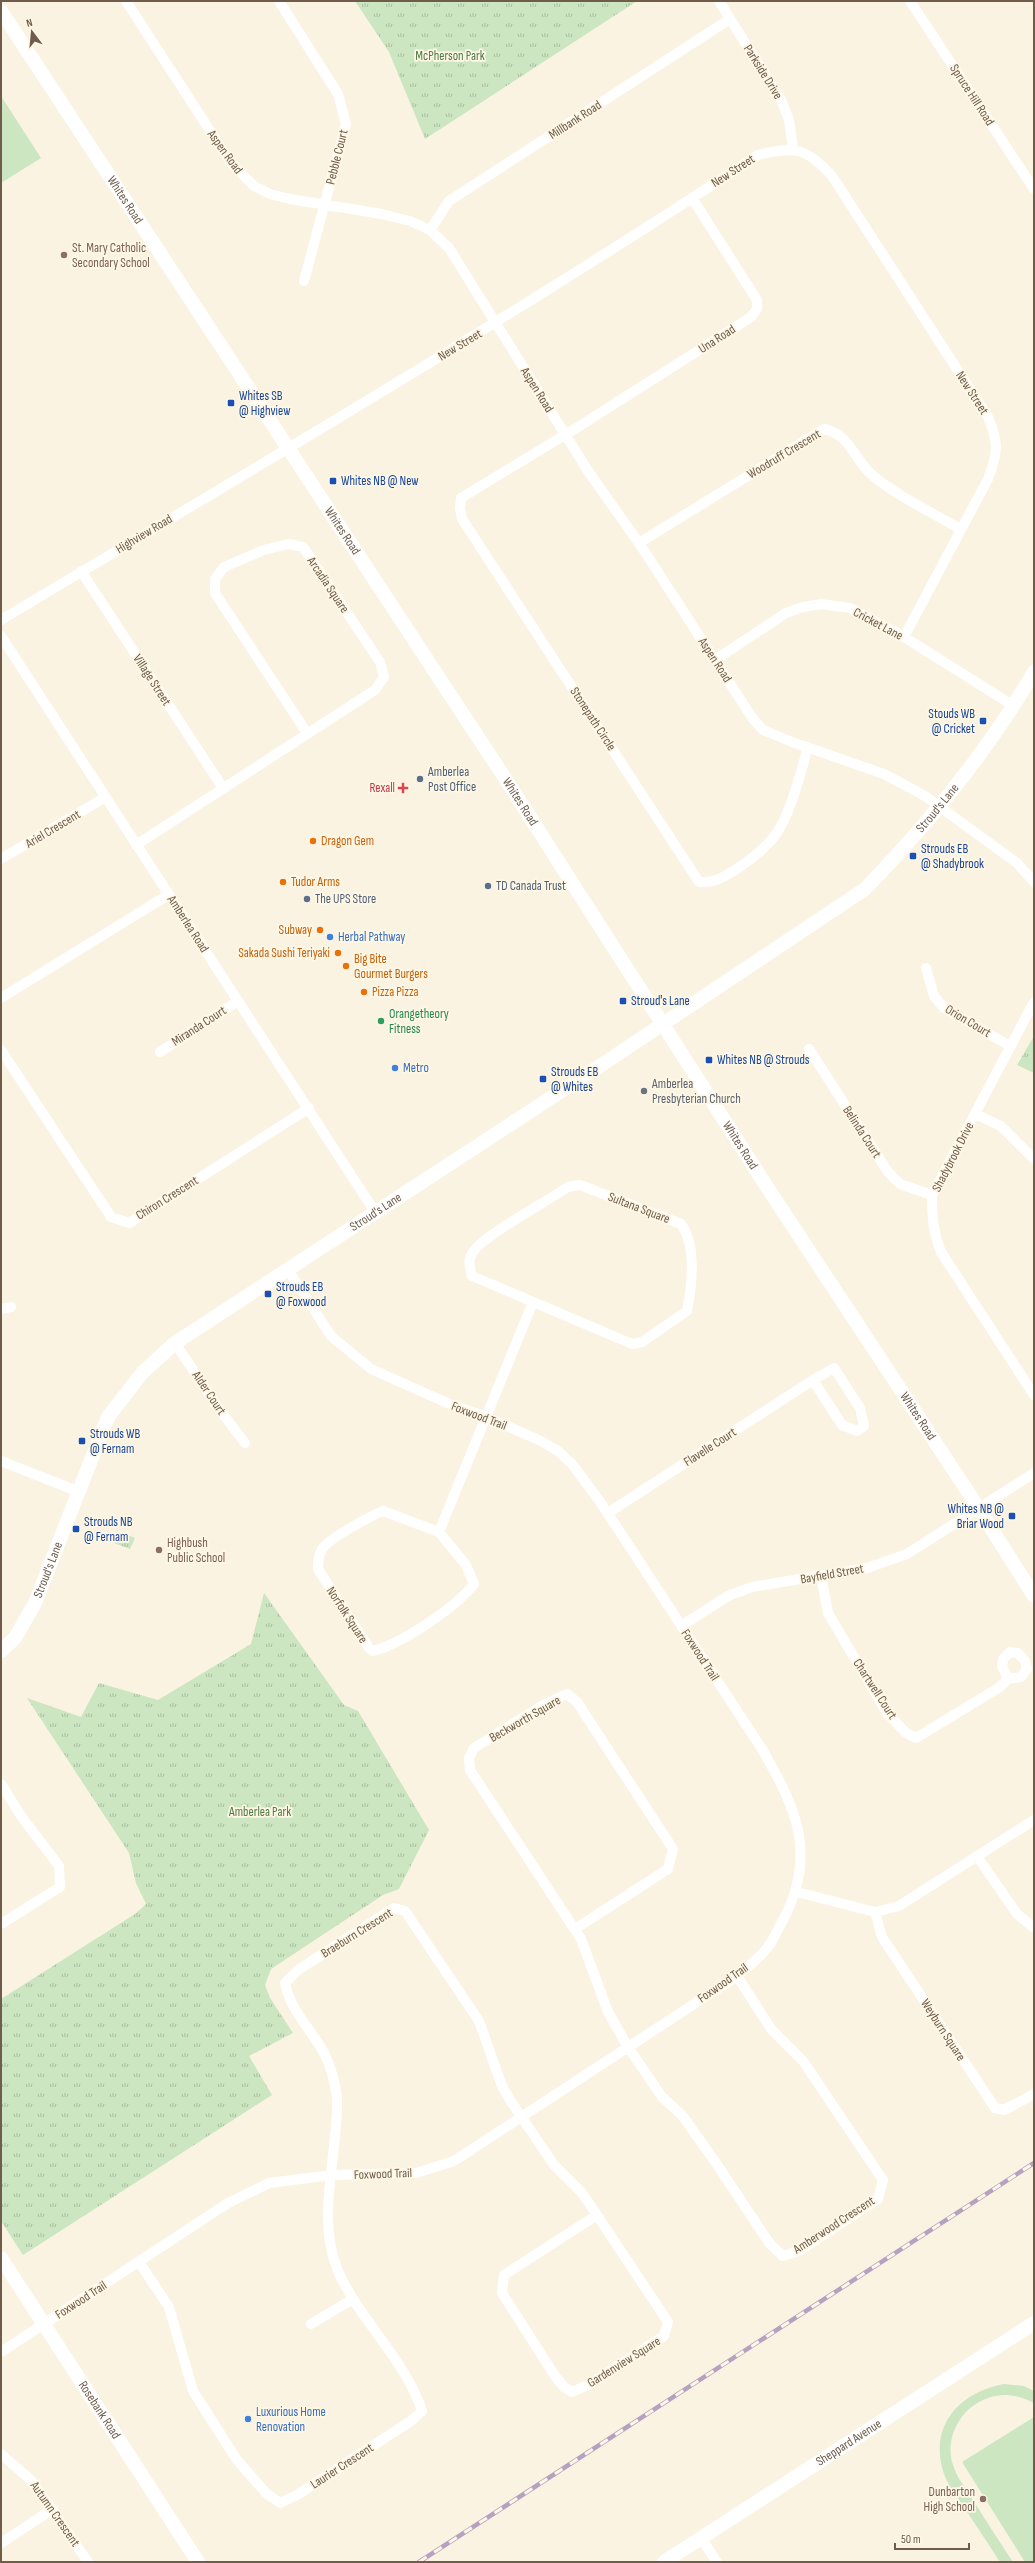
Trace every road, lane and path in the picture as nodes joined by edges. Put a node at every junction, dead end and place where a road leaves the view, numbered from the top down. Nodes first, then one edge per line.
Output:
1 (126, 1) edge
2 (279, 1) edge
3 (719, 1) edge
4 (910, 1) edge
5 (1, 11) edge
6 (730, 19) junction
7 (793, 148) junction
8 (1034, 189) edge
9 (692, 198) junction
10 (325, 205) junction
11 (430, 230) junction
12 (304, 281) dead end
13 (495, 324) junction
14 (565, 435) junction
15 (288, 450) junction
16 (960, 529) junction
17 (639, 543) junction
18 (81, 572) junction
19 (1, 620) edge
20 (1, 636) edge
21 (904, 637) junction
22 (715, 660) junction
23 (1034, 672) edge
24 (1014, 706) junction
25 (307, 733) junction
26 (808, 748) junction
27 (223, 788) junction
28 (104, 798) junction
29 (939, 805) junction
30 (136, 845) junction
31 (1, 860) edge
32 (1034, 880) edge
33 (168, 895) junction
34 (926, 968) dead end
35 (1, 998) edge
36 (238, 1001) junction
37 (1034, 1002) edge
38 (663, 1023) junction
39 (1010, 1046) junction
40 (809, 1049) dead end
41 (1, 1050) edge
42 (160, 1052) dead end
43 (309, 1108) junction
44 (975, 1114) junction
45 (1034, 1159) edge
46 (932, 1195) junction
47 (375, 1212) junction
48 (287, 1268) junction
49 (533, 1302) junction
50 (175, 1343) junction
51 (813, 1380) junction
52 (1034, 1395) edge
53 (484, 1416) junction
54 (245, 1443) dead end
55 (1, 1461) edge
56 (1034, 1473) edge
57 (77, 1491) junction
58 (979, 1509) junction
59 (608, 1513) junction
60 (439, 1532) junction
61 (821, 1576) junction
62 (1034, 1596) edge
63 (681, 1626) junction
64 (1, 1651) edge
65 (1008, 1679) dead end
66 (1, 1784) edge
67 (1034, 1820) edge
68 (977, 1856) junction
69 (797, 1892) junction
70 (875, 1912) junction
71 (1, 1924) edge
72 (1033, 1927) edge
73 (575, 1929) junction
74 (737, 1976) junction
75 (628, 2046) junction
76 (1034, 2094) edge
77 (522, 2116) junction
78 (332, 2175) junction
79 (597, 2215) junction
80 (1, 2258) edge
81 (139, 2262) junction
82 (353, 2299) junction
83 (1034, 2323) edge
84 (44, 2324) junction
85 (311, 2324) dead end
86 (1, 2352) edge
87 (1, 2454) edge
88 (53, 2509) junction
89 (701, 2538) junction
90 (1, 2543) edge
91 (88, 2562) edge
92 (198, 2562) edge
93 (664, 2562) edge
94 (717, 2562) edge

1 - 10 street, Aspen Road
2 - 10 street, Pebble Court
3 - 6 street, Parkside Drive
4 - 8 street, Spruce Hill Road
5 - 15 street, Whites Road
6 - 7 street, Parkside Drive
6 - 11 street, Millbank Road
7 - 9 street, New Street
7 - 16 street, New Street
9 - 13 street, New Street
9 - 14 street, Una Road
10 - 11 street, Aspen Road
10 - 12 street, Pebble Court
11 - 13 street, Aspen Road
13 - 14 street, Aspen Road
13 - 15 street, New Street
14 - 17 street, Aspen Road
14 - 26 street, Stonepath Circle
15 - 18 street, Highview Road
15 - 38 street, Whites Road
16 - 17 street, Woodruff Crescent
16 - 21 street, New Street
17 - 22 street, Aspen Road
18 - 19 street, Highview Road
18 - 27 street, Village Street
20 - 28 street, Amberlea Road
21 - 22 street, Cricket Lane
21 - 24 street, Cricket Lane
22 - 26 street, Aspen Road
23 - 24 street, Stroud's Lane
24 - 29 street, Stroud's Lane
25 - 25 street, Arcadia Square
25 - 27 street, Arcadia Square
26 - 29 street, Aspen Road
27 - 30 street, Arcadia Square
28 - 30 street, Amberlea Road
28 - 31 street, Ariel Crescent
29 - 32 street
29 - 38 street, Stroud's Lane
30 - 33 street, Amberlea Road
33 - 35 street
33 - 36 street, Amberlea Road
34 - 39 street, Orion Court
36 - 42 street, Miranda Court
36 - 43 street, Amberlea Road
37 - 39 street, Shadybrook Drive
38 - 47 street, Stroud's Lane
38 - 58 street, Whites Road
39 - 44 street, Shadybrook Drive
40 - 46 street, Belinda Court
41 - 43 street, Chiron Crescent
43 - 47 street, Amberlea Road
44 - 45 street
44 - 46 street, Shadybrook Drive
46 - 52 street, Shadybrook Drive
47 - 48 street, Stroud's Lane
48 - 50 street, Stroud's Lane
48 - 53 street, Foxwood Trail
49 - 49 street, Sultana Square
49 - 53 street
50 - 54 street, Alder Court
50 - 57 street, Stroud's Lane
51 - 51 street, Flavelle Court
51 - 59 street, Flavelle Court
53 - 59 street, Foxwood Trail
53 - 60 street
55 - 57 street
56 - 58 street, Bayfield Street
57 - 64 street, Stroud's Lane
58 - 61 street, Bayfield Street
58 - 62 street, Whites Road
59 - 63 street, Foxwood Trail
60 - 60 street, Norfolk Square
61 - 63 street, Bayfield Street
61 - 65 street, Chartwell Court
63 - 69 street, Foxwood Trail
66 - 71 street
67 - 68 street
68 - 70 street
68 - 72 street
69 - 70 street
69 - 74 street, Foxwood Trail
70 - 76 street, Weyburn Square
73 - 73 street, Beckworth Square
73 - 75 street, Beckworth Square
74 - 75 street, Foxwood Trail
74 - 75 street, Amberwood Crescent
75 - 77 street, Foxwood Trail
77 - 78 street, Foxwood Trail
77 - 78 street, Braeburn Crescent
77 - 79 street, Gardenview Square
78 - 81 street, Foxwood Trail
78 - 82 street, Laurier Crescent
79 - 79 street, Gardenview Square
80 - 84 street, Rosebank Road
81 - 82 street, Laurier Crescent
81 - 84 street, Foxwood Trail
82 - 85 street
83 - 89 street, Sheppard Avenue
84 - 86 street, Foxwood Trail
84 - 92 street, Rosebank Road
87 - 88 street, Autumn Crescent
88 - 90 street
88 - 91 street, Autumn Crescent
89 - 93 street, Sheppard Avenue
89 - 94 street

